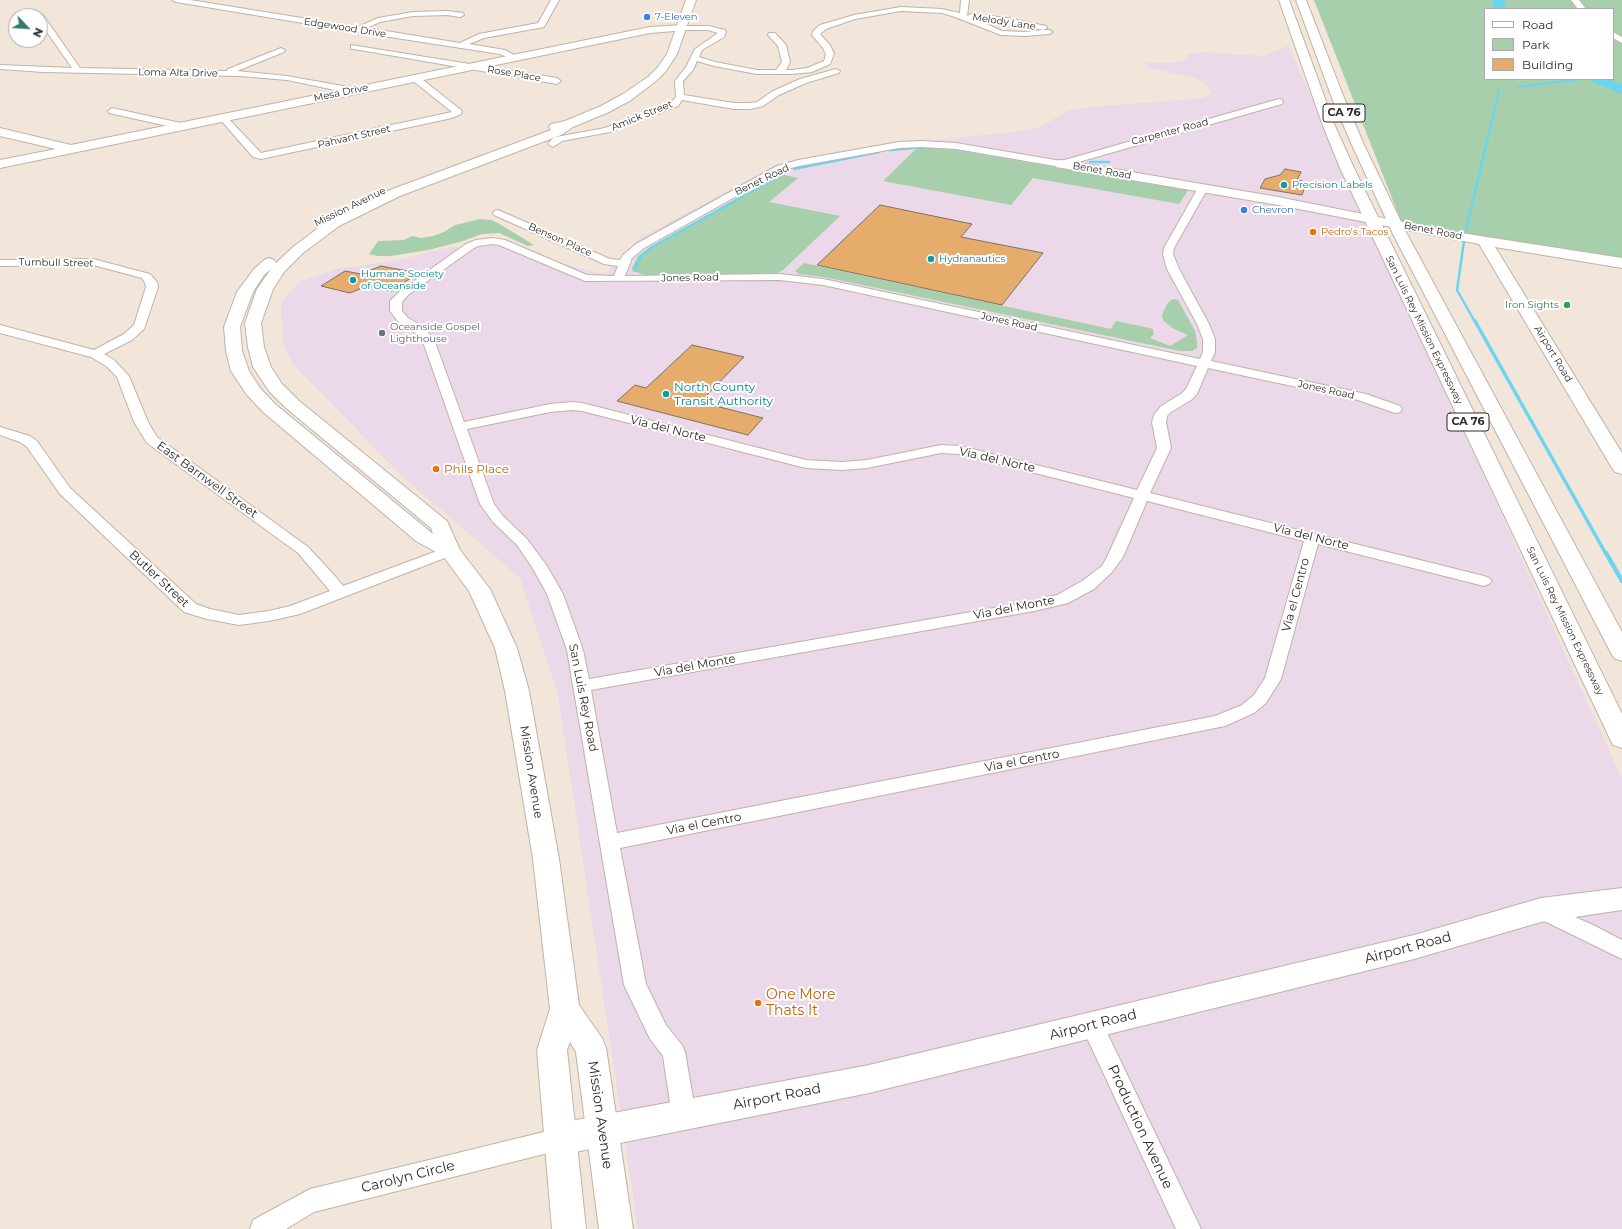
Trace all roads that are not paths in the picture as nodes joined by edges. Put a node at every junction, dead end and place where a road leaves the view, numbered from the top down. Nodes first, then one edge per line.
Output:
1 (176, 0) edge
2 (555, 0) edge
3 (691, 0) edge
4 (965, 0) edge
5 (1284, 0) edge
6 (1301, 0) edge
7 (1574, 0) edge
8 (1581, 8) edge
9 (460, 15) dead end
10 (961, 15) junction
11 (48, 28) edge
12 (682, 28) junction
13 (357, 30) junction
14 (772, 35) dead end
15 (1614, 35) edge
16 (1622, 41) edge
17 (458, 46) junction
18 (354, 47) dead end
19 (281, 50) dead end
20 (514, 58) junction
21 (694, 58) junction
22 (0, 67) edge
23 (471, 67) junction
24 (78, 71) junction
25 (836, 71) dead end
26 (778, 72) junction
27 (226, 74) junction
28 (415, 78) junction
29 (557, 81) dead end
30 (354, 91) junction
31 (680, 97) junction
32 (1279, 102) dead end
33 (112, 111) dead end
34 (223, 118) junction
35 (181, 126) junction
36 (576, 126) junction
37 (0, 132) edge
38 (598, 132) junction
39 (553, 144) dead end
40 (73, 149) junction
41 (0, 164) edge
42 (1061, 164) junction
43 (1203, 188) junction
44 (498, 213) dead end
45 (1370, 218) junction
46 (1395, 224) junction
47 (1484, 241) junction
48 (0, 263) edge
49 (1622, 263) edge
50 (624, 264) junction
51 (618, 279) junction
52 (0, 328) edge
53 (95, 354) junction
54 (1204, 364) junction
55 (1395, 409) dead end
56 (459, 427) junction
57 (0, 431) edge
58 (1622, 468) edge
59 (1142, 495) junction
60 (1312, 537) junction
61 (450, 551) junction
62 (1484, 581) dead end
63 (338, 592) junction
64 (1622, 653) edge
65 (581, 686) junction
66 (1622, 739) edge
67 (610, 842) junction
68 (1622, 899) edge
69 (1541, 910) junction
70 (1622, 950) edge
71 (565, 1009) junction
72 (1092, 1024) junction
73 (684, 1116) junction
74 (603, 1131) junction
75 (560, 1139) junction
76 (262, 1229) edge
77 (569, 1229) edge
78 (616, 1229) edge
79 (1189, 1229) edge

1 - 13 street, Edgewood Drive
2 - 17 street
3 - 12 main road, Mission Avenue
4 - 10 street
5 - 45 main road, San Luis Rey Mission Expressway / CA 76
6 - 46 main road, San Luis Rey Mission Expressway / CA 76
7 - 8 street
9 - 13 street
10 - 10 street, Melody Lane
10 - 26 street
11 - 24 street
12 - 20 main road, Mesa Drive
12 - 21 street, Amick Street
12 - 36 main road, Mission Avenue
13 - 17 street, Edgewood Drive
14 - 26 street
15 - 16 street
17 - 20 street, Edgewood Drive
18 - 23 street, Rose Place
19 - 27 street
20 - 23 main road, Mesa Drive
21 - 26 street
21 - 31 street, Amick Street
22 - 24 street, Loma Alta Drive
23 - 28 main road, Mesa Drive
23 - 29 street, Rose Place
24 - 27 street, Loma Alta Drive
25 - 31 street
27 - 30 street, Loma Alta Drive
28 - 30 main road, Mesa Drive
28 - 34 street, Pahvant Street
30 - 34 main road, Mesa Drive
31 - 38 street, Amick Street
32 - 42 street, Carpenter Road
33 - 35 street
34 - 35 main road, Mesa Drive
35 - 40 main road, Mesa Drive
36 - 38 street
36 - 61 main road, Mission Avenue
36 - 61 main road, Mission Avenue
37 - 40 main road
38 - 39 street, Amick Street
40 - 41 main road, Mesa Drive
42 - 43 main road, Benet Road
42 - 50 street, Benet Road
43 - 45 main road, Benet Road
43 - 54 street, Via del Monte
44 - 50 street, Benson Place
45 - 46 main road, Benet Road
45 - 66 main road, San Luis Rey Mission Expressway / CA 76
46 - 47 main road, Benet Road
46 - 64 main road, San Luis Rey Mission Expressway / CA 76
47 - 49 main road, Benet Road
47 - 58 main road, Airport Road
48 - 53 street, Turnbull Street
50 - 51 street, Benet Road
51 - 54 street, Jones Road
51 - 56 street, San Luis Rey Road
52 - 53 street, East Barnwell Street
53 - 63 street, East Barnwell Street
54 - 55 street, Jones Road
54 - 59 street, Via del Monte
56 - 59 street, Via del Norte
56 - 65 street, San Luis Rey Road
57 - 63 street, Butler Street
59 - 60 street, Via del Norte
59 - 65 street, Via del Monte
60 - 62 street, Via del Norte
60 - 67 street, Via el Centro
61 - 63 street, Butler Street
61 - 71 main road, Mission Avenue
65 - 67 street, San Luis Rey Road
67 - 73 street, San Luis Rey Road
68 - 69 main road, Airport Road
69 - 70 street
69 - 72 main road, Airport Road
71 - 74 main road, Mission Avenue
71 - 75 main road, Mission Avenue
72 - 73 main road, Airport Road
72 - 79 street, Production Avenue
73 - 74 main road, Airport Road
74 - 75 main road, Airport Road
74 - 78 main road, Mission Avenue
75 - 76 street, Carolyn Circle
75 - 77 main road, Mission Avenue

